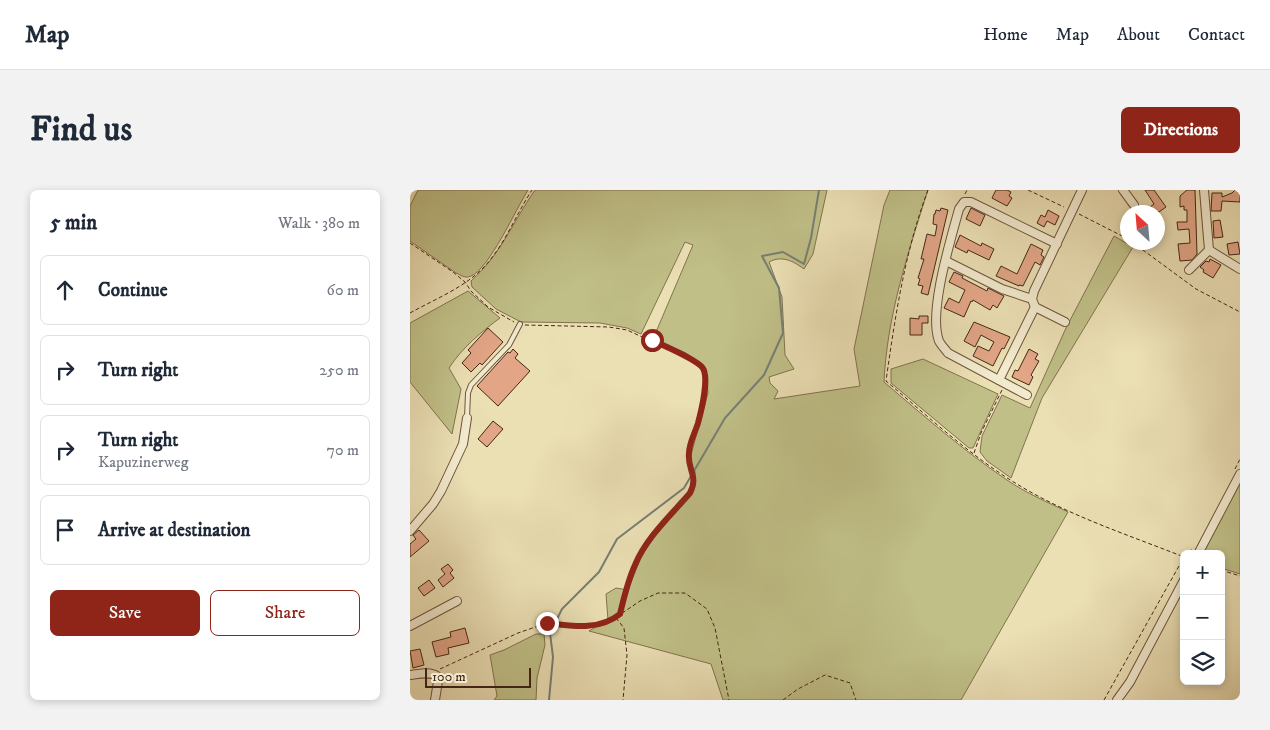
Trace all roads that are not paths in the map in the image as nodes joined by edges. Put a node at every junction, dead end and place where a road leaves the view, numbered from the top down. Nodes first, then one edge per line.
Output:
1 (1082, 190) edge
2 (1122, 190) edge
3 (1204, 190) edge
4 (1134, 205) dead end
5 (1057, 244) junction
6 (1209, 250) junction
7 (946, 261) junction
8 (1240, 269) edge
9 (1189, 270) dead end
10 (1034, 303) junction
11 (1065, 322) dead end
12 (520, 324) road end
13 (1002, 382) junction
14 (1027, 395) dead end
15 (467, 418) joint
16 (1240, 474) edge
17 (410, 531) edge
18 (1200, 550) edge
19 (1180, 588) edge
20 (457, 600) dead end
21 (410, 626) edge
22 (410, 675) edge
23 (435, 700) edge
24 (1117, 700) edge

1 - 5 street
2 - 4 street
3 - 6 street
5 - 7 street
5 - 10 street
6 - 8 street
6 - 9 street
7 - 10 street
7 - 13 street
10 - 11 street
10 - 13 street
12 - 15 lane
13 - 14 street
15 - 17 street
16 - 18 street
19 - 24 street
20 - 21 street
22 - 23 street

